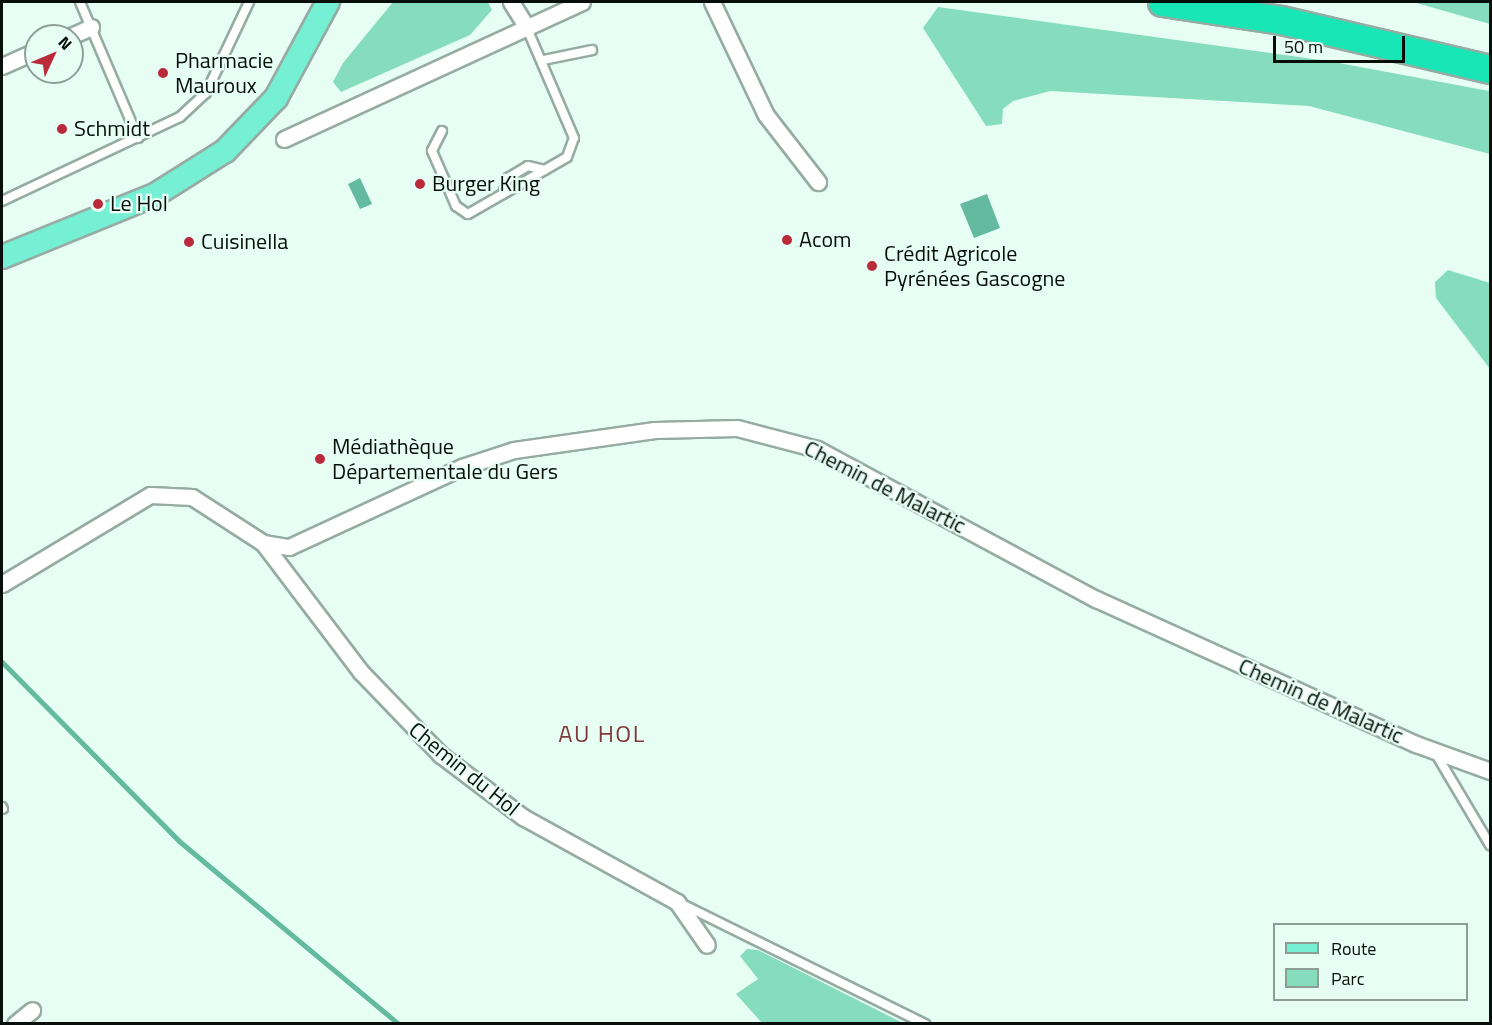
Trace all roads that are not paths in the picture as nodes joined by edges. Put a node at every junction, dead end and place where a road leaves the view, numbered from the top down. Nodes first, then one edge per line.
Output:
1 (80, 2) edge
2 (249, 2) edge
3 (328, 2) edge
4 (512, 2) edge
5 (582, 2) edge
6 (712, 2) edge
7 (1162, 2) edge
8 (526, 26) junction
9 (91, 27) junction
10 (84, 30) edge
11 (592, 50) dead end
12 (24, 56) edge
13 (543, 60) junction
14 (2, 66) edge
15 (1491, 69) edge
16 (442, 131) dead end
17 (138, 138) junction
18 (284, 140) dead end
19 (545, 170) junction
20 (818, 182) dead end
21 (503, 194) junction
22 (2, 201) edge
23 (2, 255) edge
24 (263, 543) junction
25 (2, 584) edge
26 (1434, 751) junction
27 (1491, 771) edge
28 (1491, 845) edge
29 (677, 902) junction
30 (707, 945) dead end
31 (32, 1010) dead end
32 (15, 1023) edge
33 (925, 1023) edge

1 - 9 lane
2 - 17 lane
3 - 23 main road
4 - 8 street
5 - 8 street
6 - 20 street
7 - 15 highway
8 - 13 lane
8 - 18 street
9 - 10 street
9 - 17 lane
11 - 13 lane
12 - 14 street
13 - 19 lane
16 - 21 lane
17 - 22 lane
19 - 21 lane
19 - 21 lane
24 - 25 street
24 - 26 street, Chemin de Malartic
24 - 29 street, Chemin du Hol
26 - 27 street, Chemin de Malartic
26 - 28 lane
29 - 30 street, Chemin du Hol
29 - 33 lane
31 - 32 street

